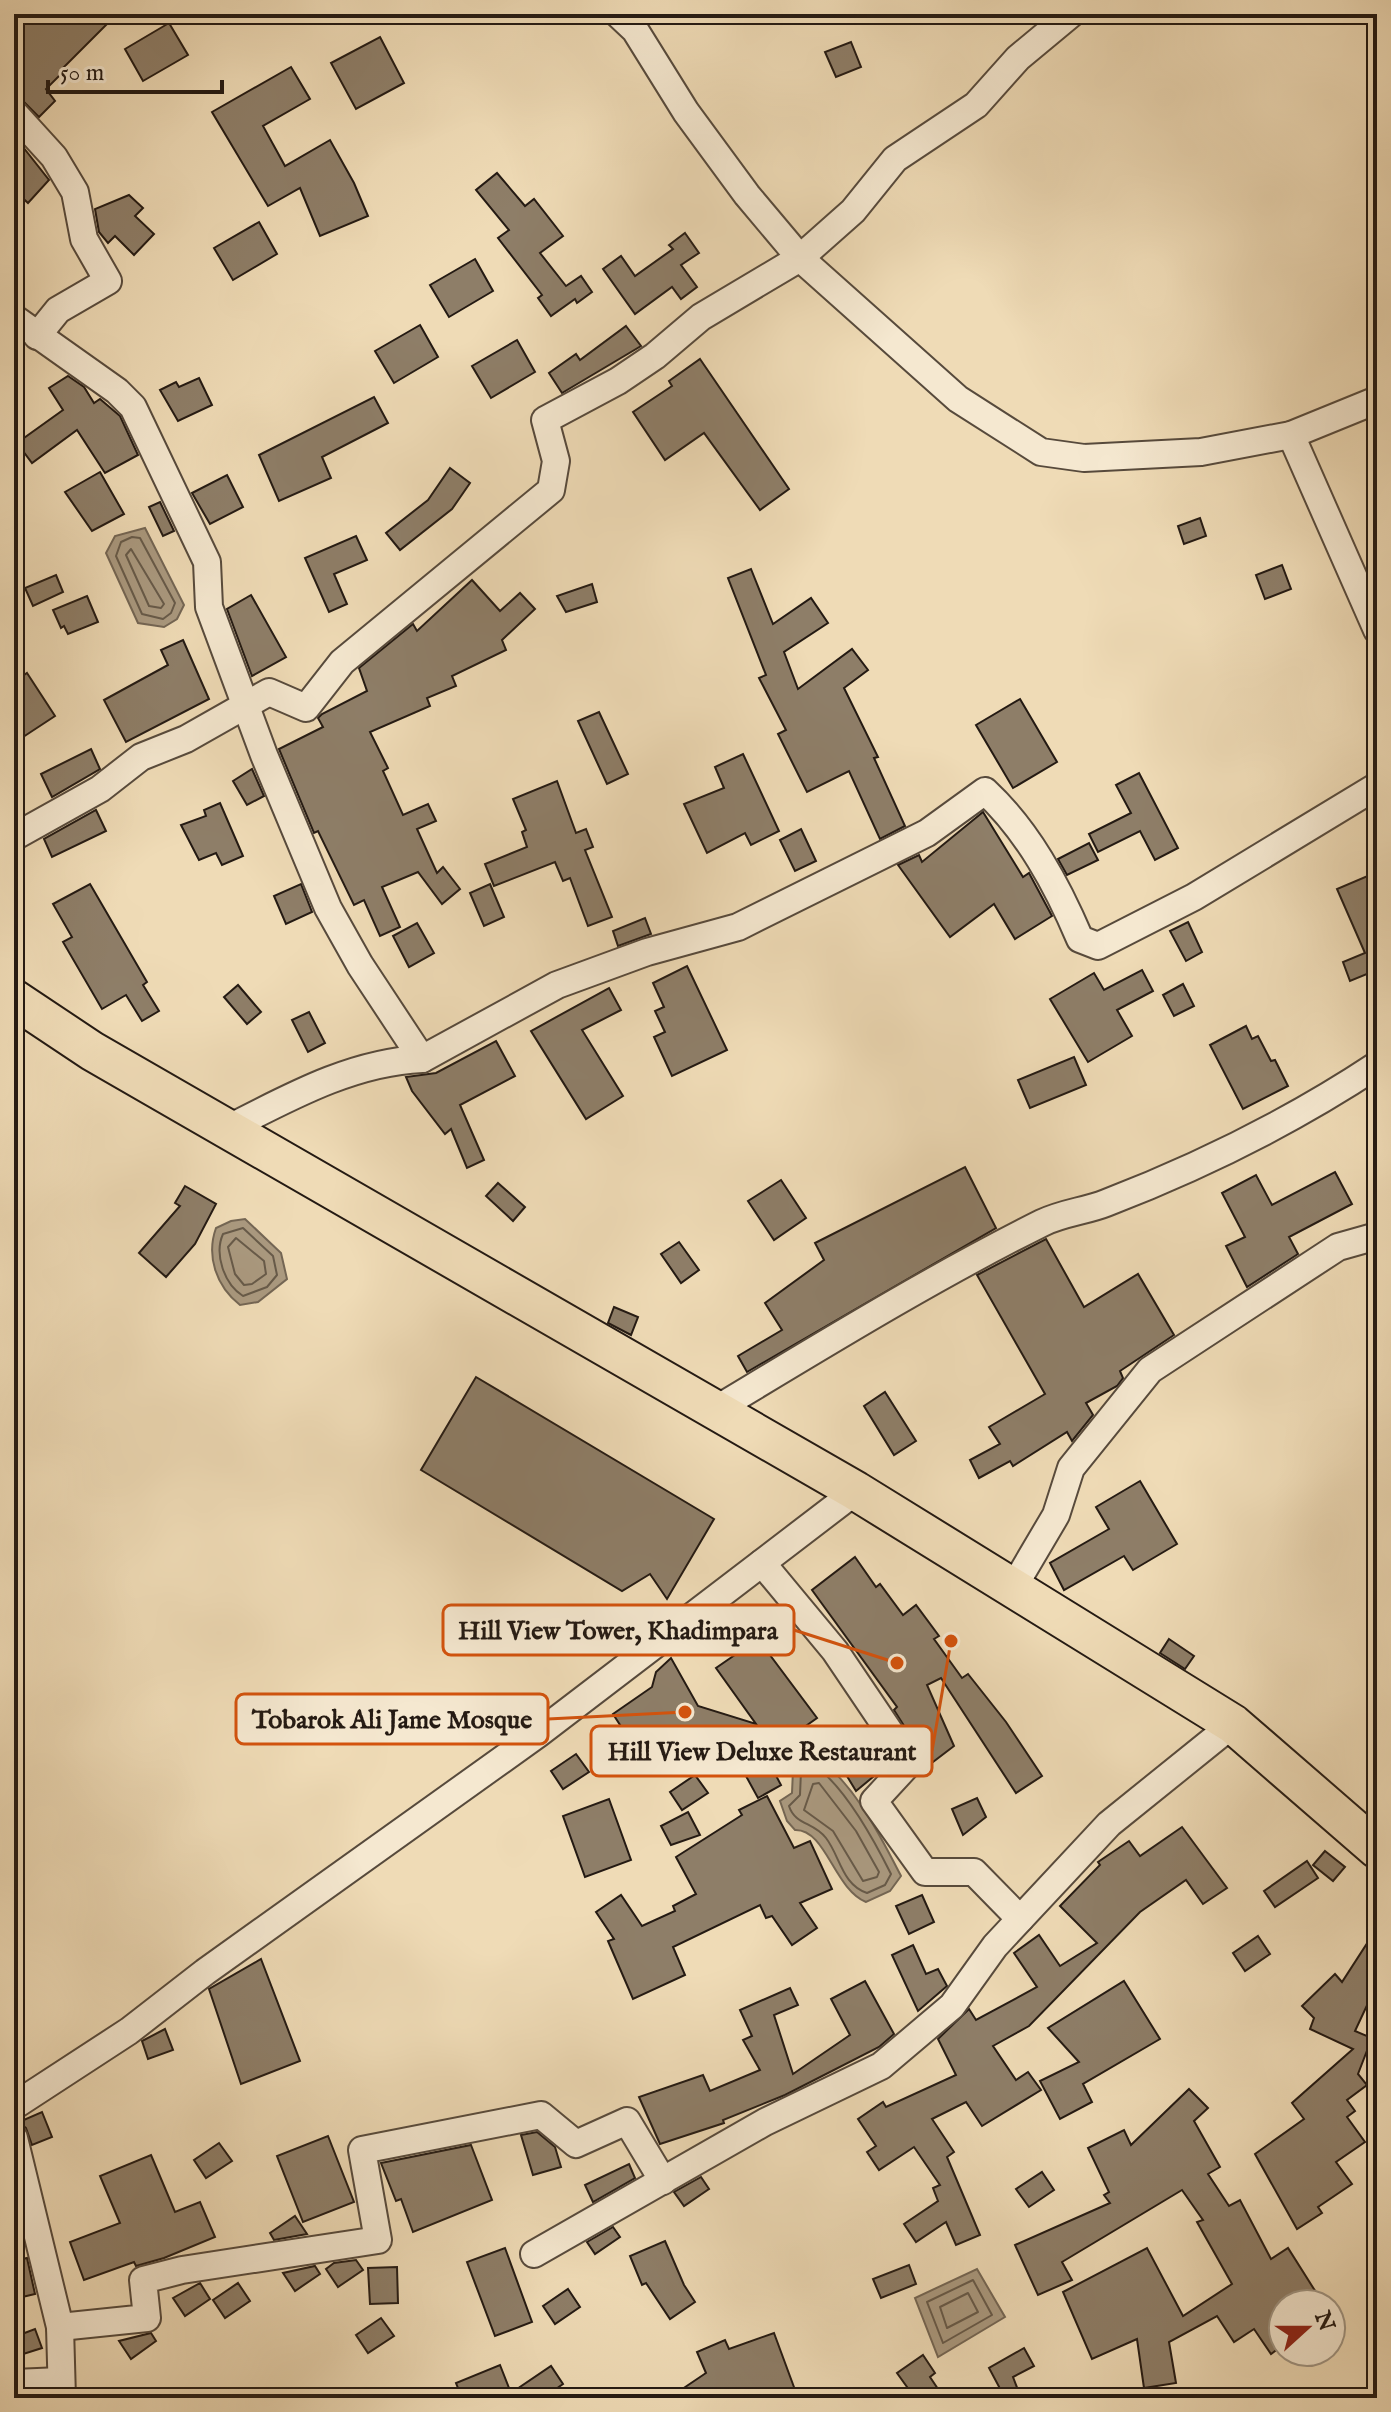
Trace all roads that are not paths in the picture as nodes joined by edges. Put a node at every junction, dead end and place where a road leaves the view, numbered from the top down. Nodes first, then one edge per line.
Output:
1 (618, 14) edge
2 (1071, 14) edge
3 (14, 113) edge
4 (800, 258) junction
5 (14, 318) edge
6 (37, 336) junction
7 (1377, 400) edge
8 (1291, 435) junction
9 (1377, 630) edge
10 (246, 705) junction
11 (1377, 786) edge
12 (14, 837) edge
13 (14, 999) edge
14 (422, 1059) junction
15 (1377, 1065) edge
16 (227, 1129) junction
17 (1377, 1236) edge
18 (715, 1410) junction
19 (856, 1491) junction
20 (762, 1563) junction
21 (1013, 1588) junction
22 (1233, 1724) junction
23 (1377, 1849) edge
24 (1020, 1919) junction
25 (14, 2106) edge
26 (14, 2138) edge
27 (663, 2181) junction
28 (534, 2254) dead end
29 (60, 2327) junction
30 (14, 2383) edge
31 (61, 2390) edge

1 - 4 street
2 - 4 street
3 - 6 street
4 - 8 street
4 - 10 street
5 - 6 street
6 - 10 street
7 - 8 street
8 - 9 street
10 - 12 street
10 - 14 street
11 - 14 street
13 - 16 highway
14 - 16 street
15 - 18 street
16 - 18 highway
17 - 21 street
18 - 19 highway
19 - 20 street
19 - 21 highway
20 - 24 street
20 - 25 street
21 - 22 highway
22 - 23 highway
22 - 24 street
24 - 27 street
26 - 29 street
27 - 28 street
27 - 29 street
29 - 31 street
30 - 31 street

